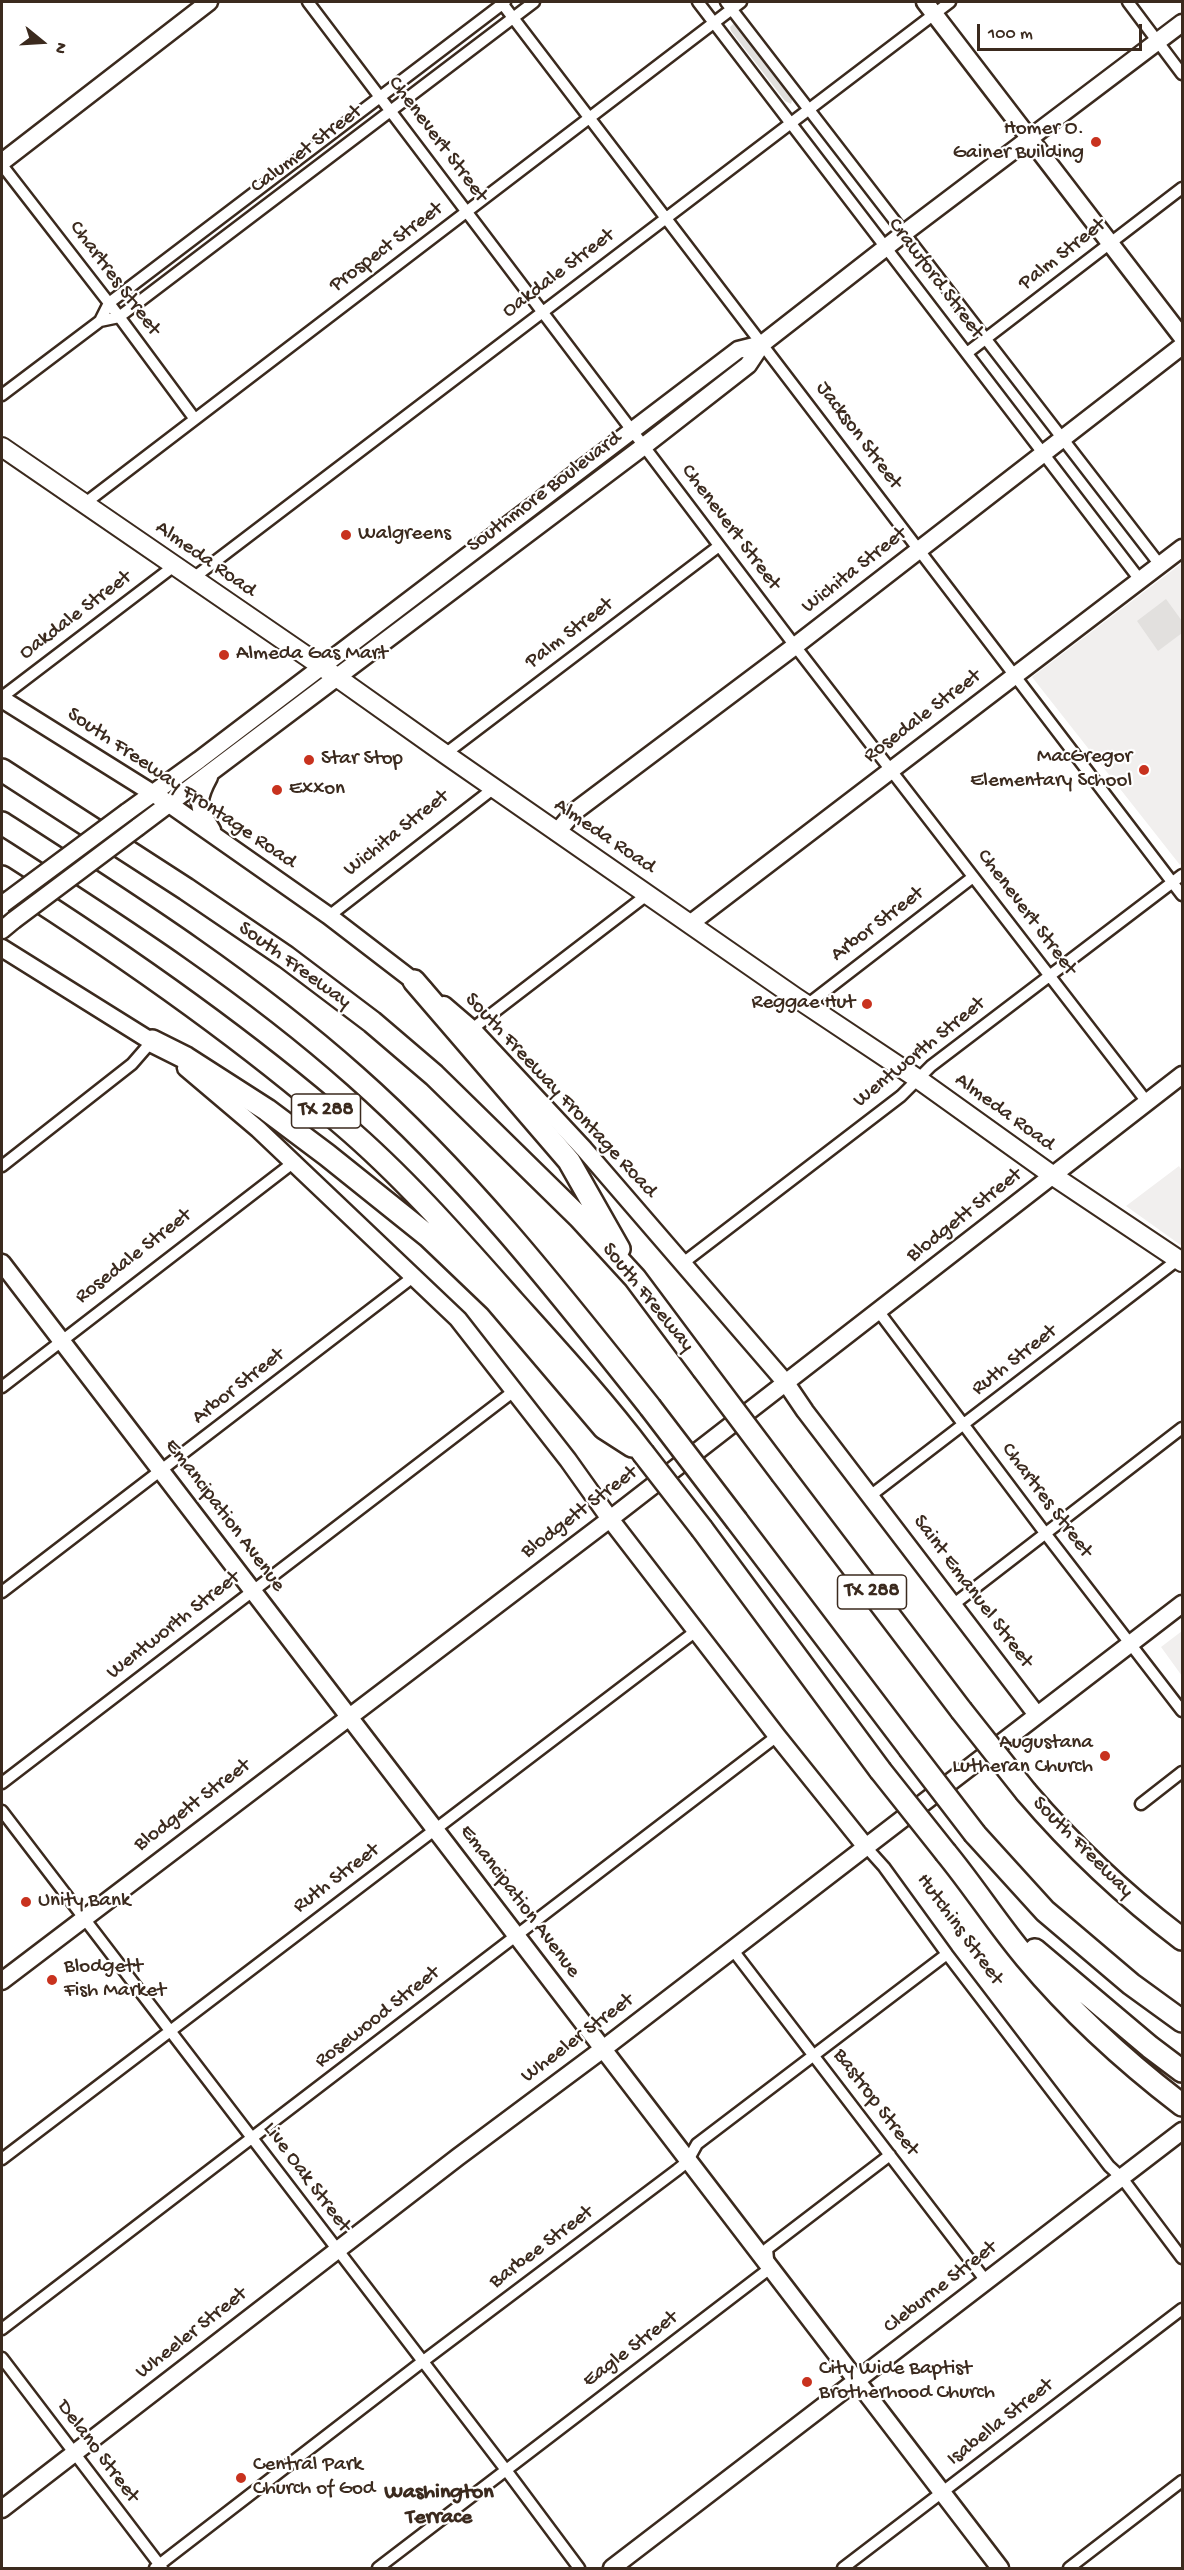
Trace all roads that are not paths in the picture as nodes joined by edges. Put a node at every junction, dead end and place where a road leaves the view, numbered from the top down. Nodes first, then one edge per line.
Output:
1 (209, 2) edge
2 (308, 2) edge
3 (503, 2) edge
4 (534, 2) edge
5 (698, 2) edge
6 (950, 2) edge
7 (1128, 2) edge
8 (732, 4) edge
9 (930, 7) edge
10 (513, 17) junction
11 (714, 22) junction
12 (1182, 23) edge
13 (1158, 42) junction
14 (1182, 74) edge
15 (380, 97) junction
16 (808, 108) junction
17 (390, 111) junction
18 (590, 117) junction
19 (791, 121) junction
20 (1030, 138) junction
21 (2, 163) edge
22 (1182, 188) edge
23 (467, 212) junction
24 (667, 217) junction
25 (903, 234) junction
26 (1110, 243) junction
27 (887, 247) junction
28 (109, 303) junction
29 (542, 312) junction
30 (120, 317) junction
31 (100, 321) junction
32 (1182, 337) edge
33 (985, 340) junction
34 (762, 344) junction
35 (1182, 346) edge
36 (967, 353) junction
37 (2, 395) edge
38 (194, 418) junction
39 (632, 430) junction
40 (1061, 439) junction
41 (644, 446) junction
42 (2, 447) edge
43 (1043, 453) junction
44 (84, 504) junction
45 (719, 546) junction
46 (1182, 548) edge
47 (920, 550) junction
48 (1160, 565) junction
49 (174, 566) junction
50 (192, 579) junction
51 (1140, 580) junction
52 (418, 592) junction
53 (431, 608) junction
54 (795, 646) junction
55 (321, 666) junction
56 (1015, 675) junction
57 (338, 678) junction
58 (2, 698) edge
59 (445, 754) junction
60 (891, 769) junction
61 (2, 770) edge
62 (210, 775) junction
63 (2, 777) edge
64 (494, 788) junction
65 (153, 793) junction
66 (169, 804) junction
67 (2, 823) edge
68 (83, 824) junction
69 (557, 832) junction
70 (217, 838) junction
71 (1182, 875) edge
72 (973, 877) junction
73 (3, 878) edge
74 (1173, 883) junction
75 (648, 894) junction
76 (1182, 895) edge
77 (2, 905) edge
78 (328, 916) junction
79 (691, 922) junction
80 (8, 925) edge
81 (2, 948) edge
82 (1049, 976) junction
83 (414, 981) junction
84 (807, 1005) junction
85 (472, 1029) junction
86 (152, 1041) junction
87 (1182, 1075) edge
88 (918, 1080) junction
89 (1147, 1102) junction
90 (294, 1162) junction
91 (2, 1166) edge
92 (1052, 1175) junction
93 (1181, 1259) edge
94 (2, 1263) edge
95 (683, 1263) junction
96 (413, 1277) junction
97 (635, 1278) junction
98 (879, 1312) junction
99 (61, 1342) junction
100 (786, 1383) junction
101 (2, 1387) edge
102 (514, 1391) junction
103 (611, 1424) junction
104 (964, 1425) junction
105 (1182, 1428) edge
106 (162, 1471) junction
107 (870, 1497) junction
108 (610, 1520) junction
109 (1045, 1533) junction
110 (251, 1591) junction
111 (2, 1592) edge
112 (954, 1604) junction
113 (1182, 1604) edge
114 (696, 1631) junction
115 (1130, 1644) junction
116 (1182, 1711) edge
117 (1037, 1715) junction
118 (349, 1716) junction
119 (777, 1736) junction
120 (1182, 1772) edge
121 (2, 1784) edge
122 (1141, 1804) dead end
123 (2, 1811) edge
124 (435, 1828) junction
125 (866, 1847) junction
126 (968, 1880) junction
127 (84, 1918) junction
128 (516, 1936) junction
129 (1182, 1939) edge
130 (732, 1949) junction
131 (947, 1954) junction
132 (2, 1981) edge
133 (1182, 2021) edge
134 (170, 2031) junction
135 (1131, 2031) junction
136 (603, 2049) junction
137 (1182, 2054) edge
138 (815, 2056) junction
139 (1182, 2071) edge
140 (1175, 2099) edge
141 (1182, 2131) edge
142 (252, 2139) junction
143 (890, 2156) junction
144 (2, 2159) edge
145 (687, 2162) junction
146 (1122, 2178) junction
147 (337, 2250) junction
148 (1182, 2258) edge
149 (769, 2269) junction
150 (986, 2281) junction
151 (1182, 2309) edge
152 (2, 2329) edge
153 (2, 2358) edge
154 (422, 2362) junction
155 (856, 2382) junction
156 (74, 2454) junction
157 (506, 2470) junction
158 (1182, 2481) edge
159 (942, 2494) junction
160 (2, 2509) edge
161 (159, 2567) edge
162 (378, 2568) edge
163 (579, 2568) edge
164 (612, 2568) edge
165 (843, 2568) edge
166 (1000, 2568) edge
167 (1069, 2568) edge

1 - 21 main road
2 - 15 street, Chenevert Street
3 - 10 street, Jackson Street
3 - 15 street, Calumet Street
4 - 10 street, Calumet Street
5 - 11 street, Crawford Street
6 - 9 street, Oakdale Street
7 - 13 street
8 - 11 street, Prospect Street
8 - 16 street, Crawford Street
9 - 16 street, Oakdale Street
9 - 20 main road
10 - 17 street, Calumet Street
10 - 18 street, Jackson Street
11 - 18 street, Prospect Street
11 - 19 street, Crawford Street
12 - 13 main road, Southmore Boulevard
13 - 14 street
13 - 20 main road, Southmore Boulevard
15 - 17 street, Chenevert Street
15 - 28 street, Calumet Street
16 - 19 street, Oakdale Street
16 - 25 street, Crawford Street
17 - 23 street, Chenevert Street
17 - 30 street, Calumet Street
18 - 23 street, Prospect Street
18 - 24 street, Jackson Street
19 - 24 street, Oakdale Street
19 - 27 street, Crawford Street
20 - 25 main road, Southmore Boulevard
20 - 26 main road
21 - 28 street, Chartres Street
22 - 26 street, Palm Street
23 - 29 street, Chenevert Street
23 - 38 street, Prospect Street
24 - 29 street, Oakdale Street
24 - 34 street, Jackson Street
25 - 27 main road, Southmore Boulevard
25 - 33 street, Crawford Street
26 - 32 main road
26 - 33 street, Palm Street
27 - 34 main road, Southmore Boulevard
27 - 36 street, Crawford Street
28 - 30 street, Chartres Street
28 - 31 street, Calumet Street
29 - 39 street, Chenevert Street
29 - 50 street, Oakdale Street
30 - 31 street, Calumet Street
30 - 38 street, Chartres Street
31 - 37 street, Calumet Street
33 - 36 street, Palm Street
33 - 40 street, Crawford Street
34 - 39 main road, Southmore Boulevard
34 - 41 main road, Southmore Boulevard
34 - 47 street, Jackson Street
35 - 40 main road, Wichita Street
36 - 43 street, Crawford Street
38 - 44 street, Prospect Street
39 - 41 street, Chenevert Street
39 - 52 main road, Southmore Boulevard
40 - 43 main road, Wichita Street
40 - 48 street, Crawford Street
41 - 45 street, Chenevert Street
41 - 53 main road, Southmore Boulevard
42 - 44 main road, Almeda Road
43 - 47 main road, Wichita Street
43 - 51 street, Crawford Street
44 - 49 main road, Almeda Road
45 - 54 street, Chenevert Street
45 - 59 street, Palm Street
46 - 48 main road, Rosedale Street
47 - 54 main road, Wichita Street
47 - 56 street, Jackson Street
48 - 51 main road, Rosedale Street
49 - 50 main road, Almeda Road
49 - 58 street, Oakdale Street
50 - 55 main road, Almeda Road
51 - 56 main road, Rosedale Street
52 - 53 main road
52 - 55 main road, Southmore Boulevard
53 - 57 main road, Southmore Boulevard
54 - 60 street, Chenevert Street
54 - 69 main road, Wichita Street
55 - 57 main road, Almeda Road
55 - 65 main road, Southmore Boulevard
56 - 60 main road, Rosedale Street
56 - 74 street, Jackson Street
57 - 59 main road, Almeda Road
57 - 62 main road, Southmore Boulevard
58 - 65 main road, South Freeway Frontage Road
59 - 64 main road, Almeda Road
60 - 72 street, Chenevert Street
60 - 79 main road, Rosedale Street
61 - 68 highway, South Freeway / TX 288
62 - 66 main road, Southmore Boulevard
62 - 70 main road
63 - 68 highway
64 - 69 main road, Almeda Road
64 - 78 street, Wichita Street
65 - 66 main road, South Freeway Frontage Road
65 - 77 main road, Southmore Boulevard, bridge
66 - 70 main road, South Freeway Frontage Road
66 - 80 main road, Southmore Boulevard, bridge
67 - 133 highway, bridge
68 - 97 highway, South Freeway / TX 288
69 - 75 main road, Almeda Road
70 - 78 main road, South Freeway Frontage Road
71 - 74 street, Wentworth Street
72 - 82 street, Chenevert Street
72 - 84 street, Arbor Street
73 - 103 highway, TX 288
74 - 76 street, Jackson Street
74 - 82 street, Wentworth Street
75 - 79 main road, Almeda Road
75 - 85 street
78 - 83 main road, South Freeway Frontage Road
79 - 84 main road, Almeda Road
81 - 86 main road
82 - 88 street, Wentworth Street
82 - 89 street, Chenevert Street
83 - 85 main road, South Freeway Frontage Road
83 - 97 highway
84 - 88 main road, Almeda Road
85 - 95 main road, South Freeway Frontage Road
86 - 90 main road
86 - 91 street
86 - 103 highway
87 - 89 main road, Blodgett Street
88 - 92 main road, Almeda Road
88 - 95 street, Wentworth Street
89 - 92 main road, Blodgett Street
90 - 96 main road
90 - 99 street, Rosedale Street
92 - 93 main road, Almeda Road
92 - 98 main road, Blodgett Street
93 - 104 street, Ruth Street
94 - 99 main road, Emancipation Avenue
95 - 100 main road, South Freeway Frontage Road
96 - 102 main road
96 - 106 street, Arbor Street
97 - 129 highway, South Freeway / TX 288, bridge
98 - 100 main road, Blodgett Street
98 - 104 street, Chartres Street
99 - 101 street, Rosedale Street
99 - 106 main road, Emancipation Avenue
100 - 107 main road, South Freeway Frontage Road
100 - 108 main road, Blodgett Street
102 - 108 main road
102 - 110 street, Wentworth Street
103 - 126 highway, TX 288, bridge
104 - 107 street, Ruth Street
104 - 109 street, Chartres Street
105 - 109 street
106 - 110 main road, Emancipation Avenue
106 - 111 street, Arbor Street
107 - 112 main road, Saint Emanuel Street
108 - 114 main road
108 - 118 main road, Blodgett Street
109 - 112 street
109 - 115 street, Chartres Street
110 - 118 main road, Emancipation Avenue
110 - 121 street, Wentworth Street
112 - 117 main road, Saint Emanuel Street
113 - 115 main road, Wheeler Street
114 - 119 main road, Hutchins Street
114 - 124 street, Ruth Street
115 - 116 street, Chartres Street
115 - 117 main road, Wheeler Street
117 - 125 main road, Wheeler Street
118 - 124 main road, Emancipation Avenue
118 - 127 main road, Blodgett Street
119 - 125 main road, Hutchins Street
119 - 128 street, Rosewood Street
120 - 122 street
123 - 127 street, Live Oak Street
124 - 128 main road, Emancipation Avenue
124 - 134 street, Ruth Street
125 - 130 main road, Wheeler Street
125 - 131 street, Hutchins Street
126 - 135 highway
126 - 140 highway
127 - 132 main road, Blodgett Street
127 - 134 street, Live Oak Street
128 - 136 main road, Emancipation Avenue
128 - 142 street, Rosewood Street
130 - 136 main road, Wheeler Street
130 - 138 street, Bastrop Street
131 - 138 street, Barbee Street
131 - 146 street, Hutchins Street
134 - 142 street, Live Oak Street
134 - 144 street, Ruth Street
135 - 137 highway
135 - 139 highway
136 - 145 main road, Emancipation Avenue
136 - 147 main road, Wheeler Street
138 - 143 street, Bastrop Street
138 - 145 street, Barbee Street
141 - 146 main road, Cleburne Street
142 - 147 street, Live Oak Street
142 - 152 street, Rosewood Street
143 - 149 street
143 - 150 street, Bastrop Street
145 - 149 main road, Emancipation Avenue
145 - 154 street, Barbee Street
146 - 148 street, Hutchins Street
146 - 150 main road, Cleburne Street
147 - 154 street, Live Oak Street
147 - 156 main road, Wheeler Street
149 - 155 main road, Emancipation Avenue
149 - 157 street, Eagle Street
150 - 155 main road, Cleburne Street
151 - 159 street, Isabella Street
153 - 156 street, Delano Street
154 - 157 street, Live Oak Street
154 - 161 street, Barbee Street
155 - 159 main road, Emancipation Avenue
155 - 164 main road, Cleburne Street
156 - 160 main road, Wheeler Street
156 - 161 street, Delano Street
157 - 162 street, Eagle Street
157 - 163 street, Live Oak Street
158 - 167 street
159 - 165 street, Isabella Street
159 - 166 main road, Emancipation Avenue

